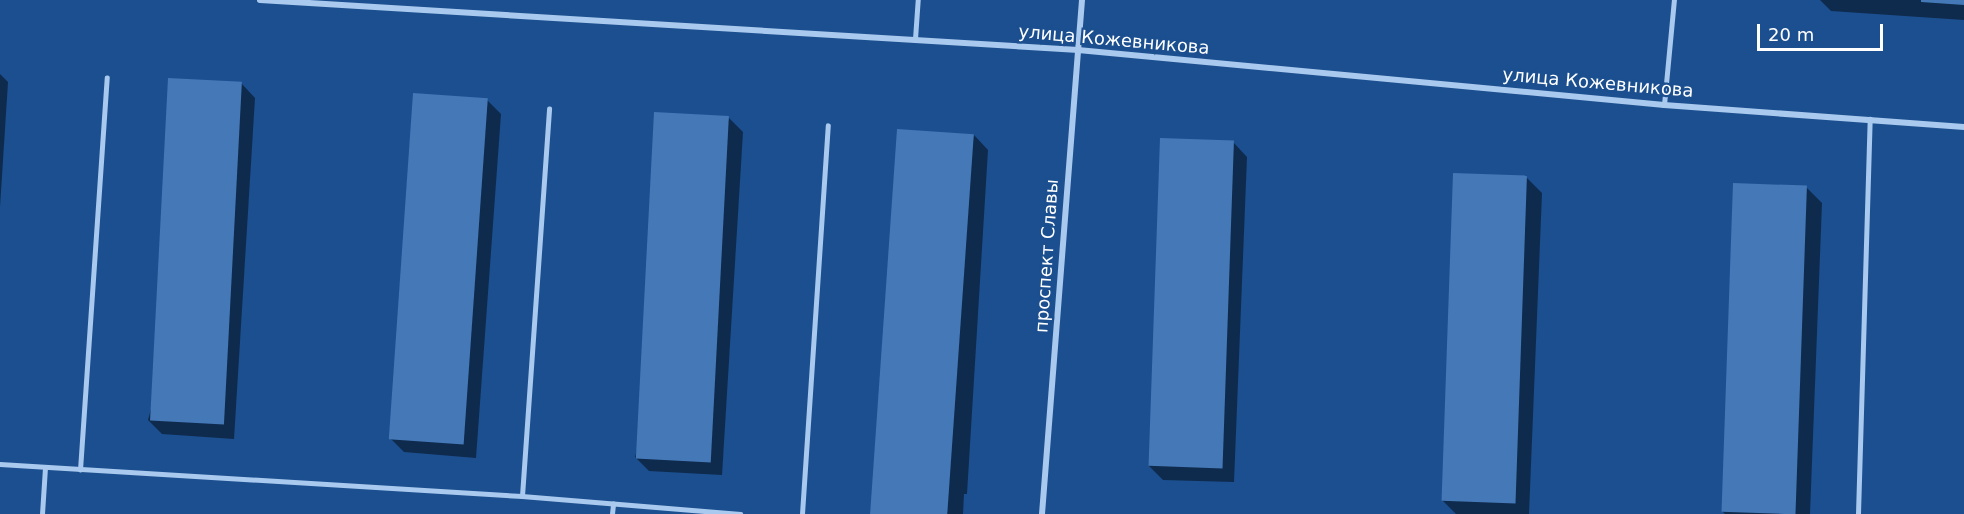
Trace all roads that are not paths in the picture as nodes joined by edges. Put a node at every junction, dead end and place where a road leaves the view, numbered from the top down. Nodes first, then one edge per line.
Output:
1 (260, 0) edge
2 (918, 0) edge
3 (1082, 0) edge
4 (1674, 0) edge
5 (323, 2) edge
6 (915, 39) junction
7 (1078, 50) junction
8 (107, 78) dead end
9 (1664, 105) junction
10 (549, 109) dead end
11 (1870, 118) junction
12 (828, 126) dead end
13 (1964, 127) edge
14 (0, 464) edge
15 (45, 468) junction
16 (80, 470) junction
17 (522, 496) junction
18 (613, 504) junction
19 (42, 514) edge
20 (612, 514) edge
21 (740, 514) edge
22 (802, 514) edge
23 (1042, 514) edge
24 (1858, 514) edge

1 - 5 street, улица Кожевникова
2 - 6 lane
3 - 7 street, проспект Славы
4 - 9 lane
5 - 6 street, улица Кожевникова
6 - 7 street, улица Кожевникова
7 - 9 street, улица Кожевникова
7 - 23 street, проспект Славы
8 - 16 lane
9 - 11 street, улица Кожевникова
10 - 17 lane
11 - 13 street, улица Кожевникова
11 - 24 lane
12 - 22 lane
14 - 15 lane
15 - 16 lane
15 - 19 lane
16 - 17 lane
17 - 18 lane
18 - 20 lane
18 - 21 lane

